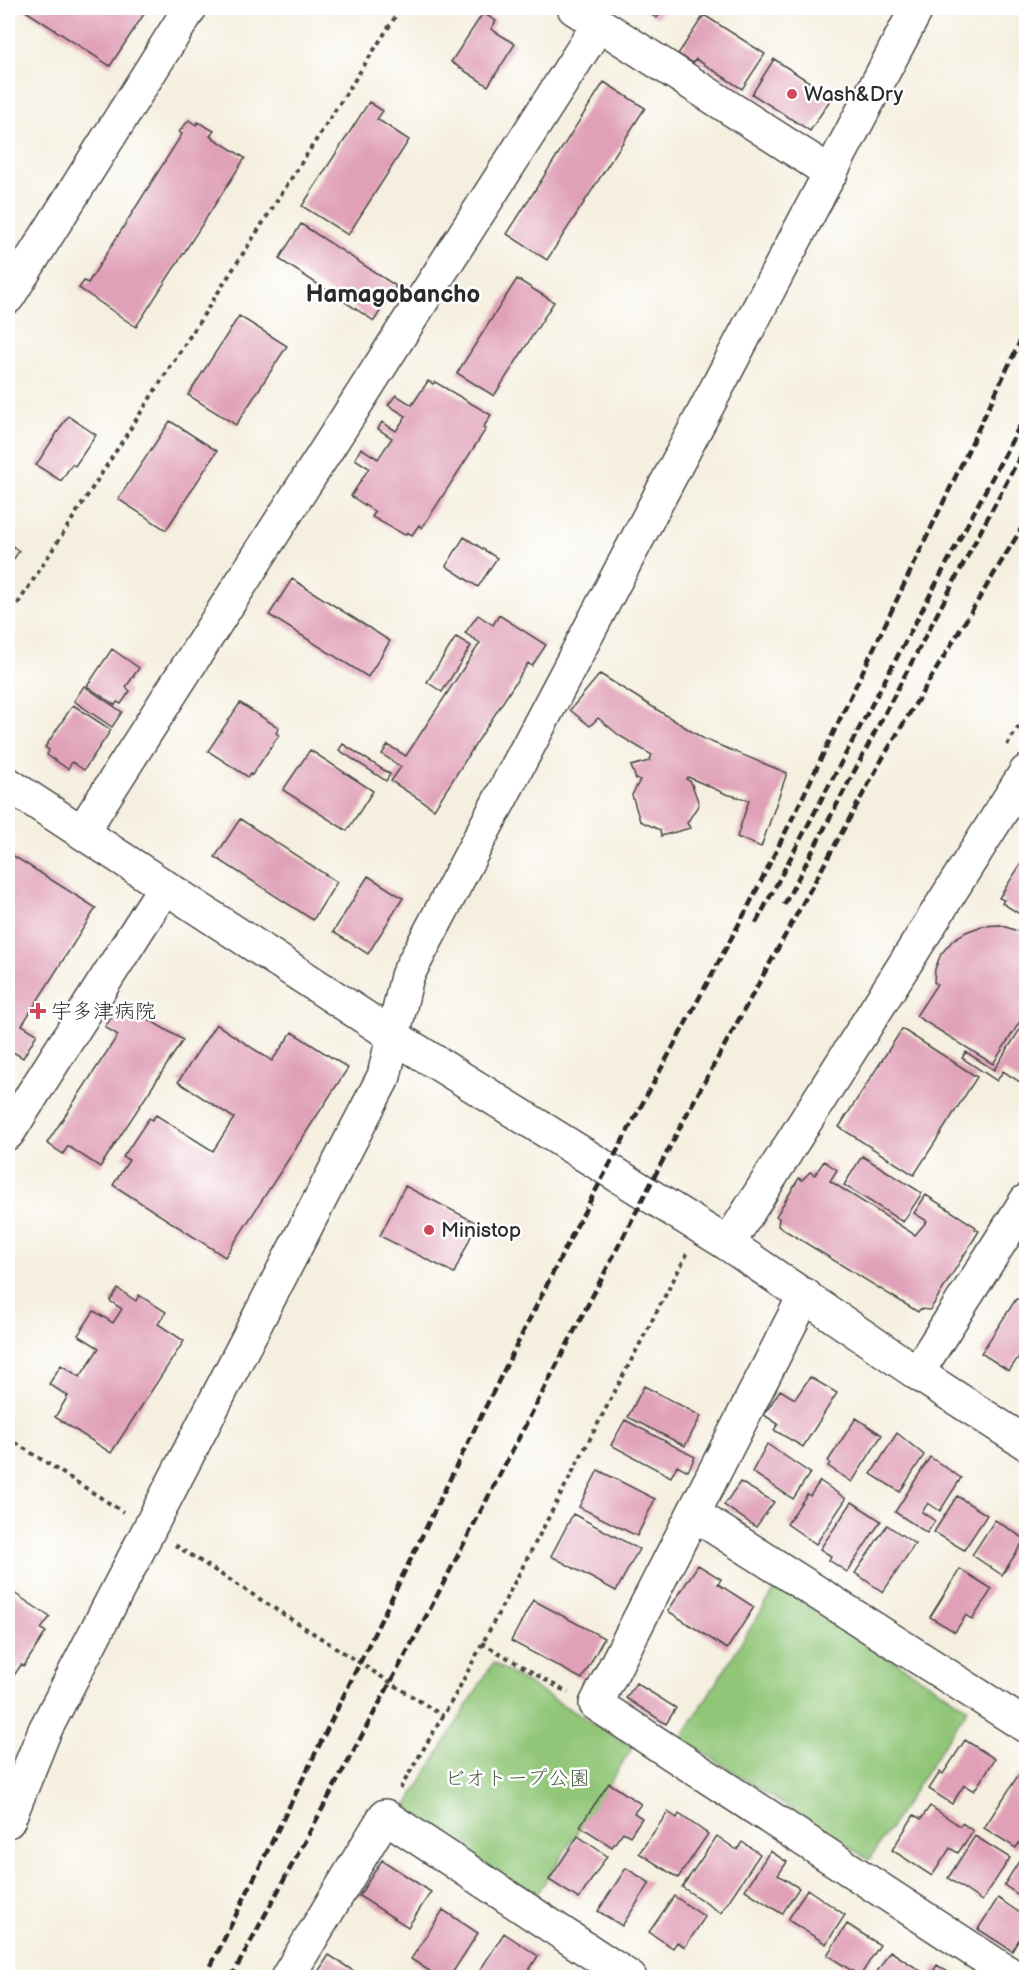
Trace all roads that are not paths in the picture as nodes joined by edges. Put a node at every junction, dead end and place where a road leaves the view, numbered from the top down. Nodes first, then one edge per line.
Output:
1 (190, 8) edge
2 (917, 8) edge
3 (587, 16) edge
4 (831, 173) junction
5 (8, 297) edge
6 (1026, 772) edge
7 (8, 784) edge
8 (82, 832) junction
9 (164, 888) junction
10 (395, 1037) junction
11 (8, 1132) edge
12 (1026, 1201) edge
13 (728, 1244) junction
14 (806, 1296) junction
15 (917, 1372) junction
16 (1026, 1443) edge
17 (694, 1514) junction
18 (1026, 1726) edge
19 (8, 1821) edge
20 (287, 1977) edge
21 (630, 1977) edge
22 (1016, 1977) edge

1 - 5 street
2 - 4 street
3 - 4 street
3 - 8 street
4 - 10 street
6 - 13 street
7 - 8 street
8 - 9 street
9 - 10 street
9 - 11 street
10 - 13 street
10 - 19 street
12 - 15 street
13 - 14 street
14 - 15 street
14 - 17 street
15 - 16 street
17 - 18 street
17 - 22 street
20 - 21 street

